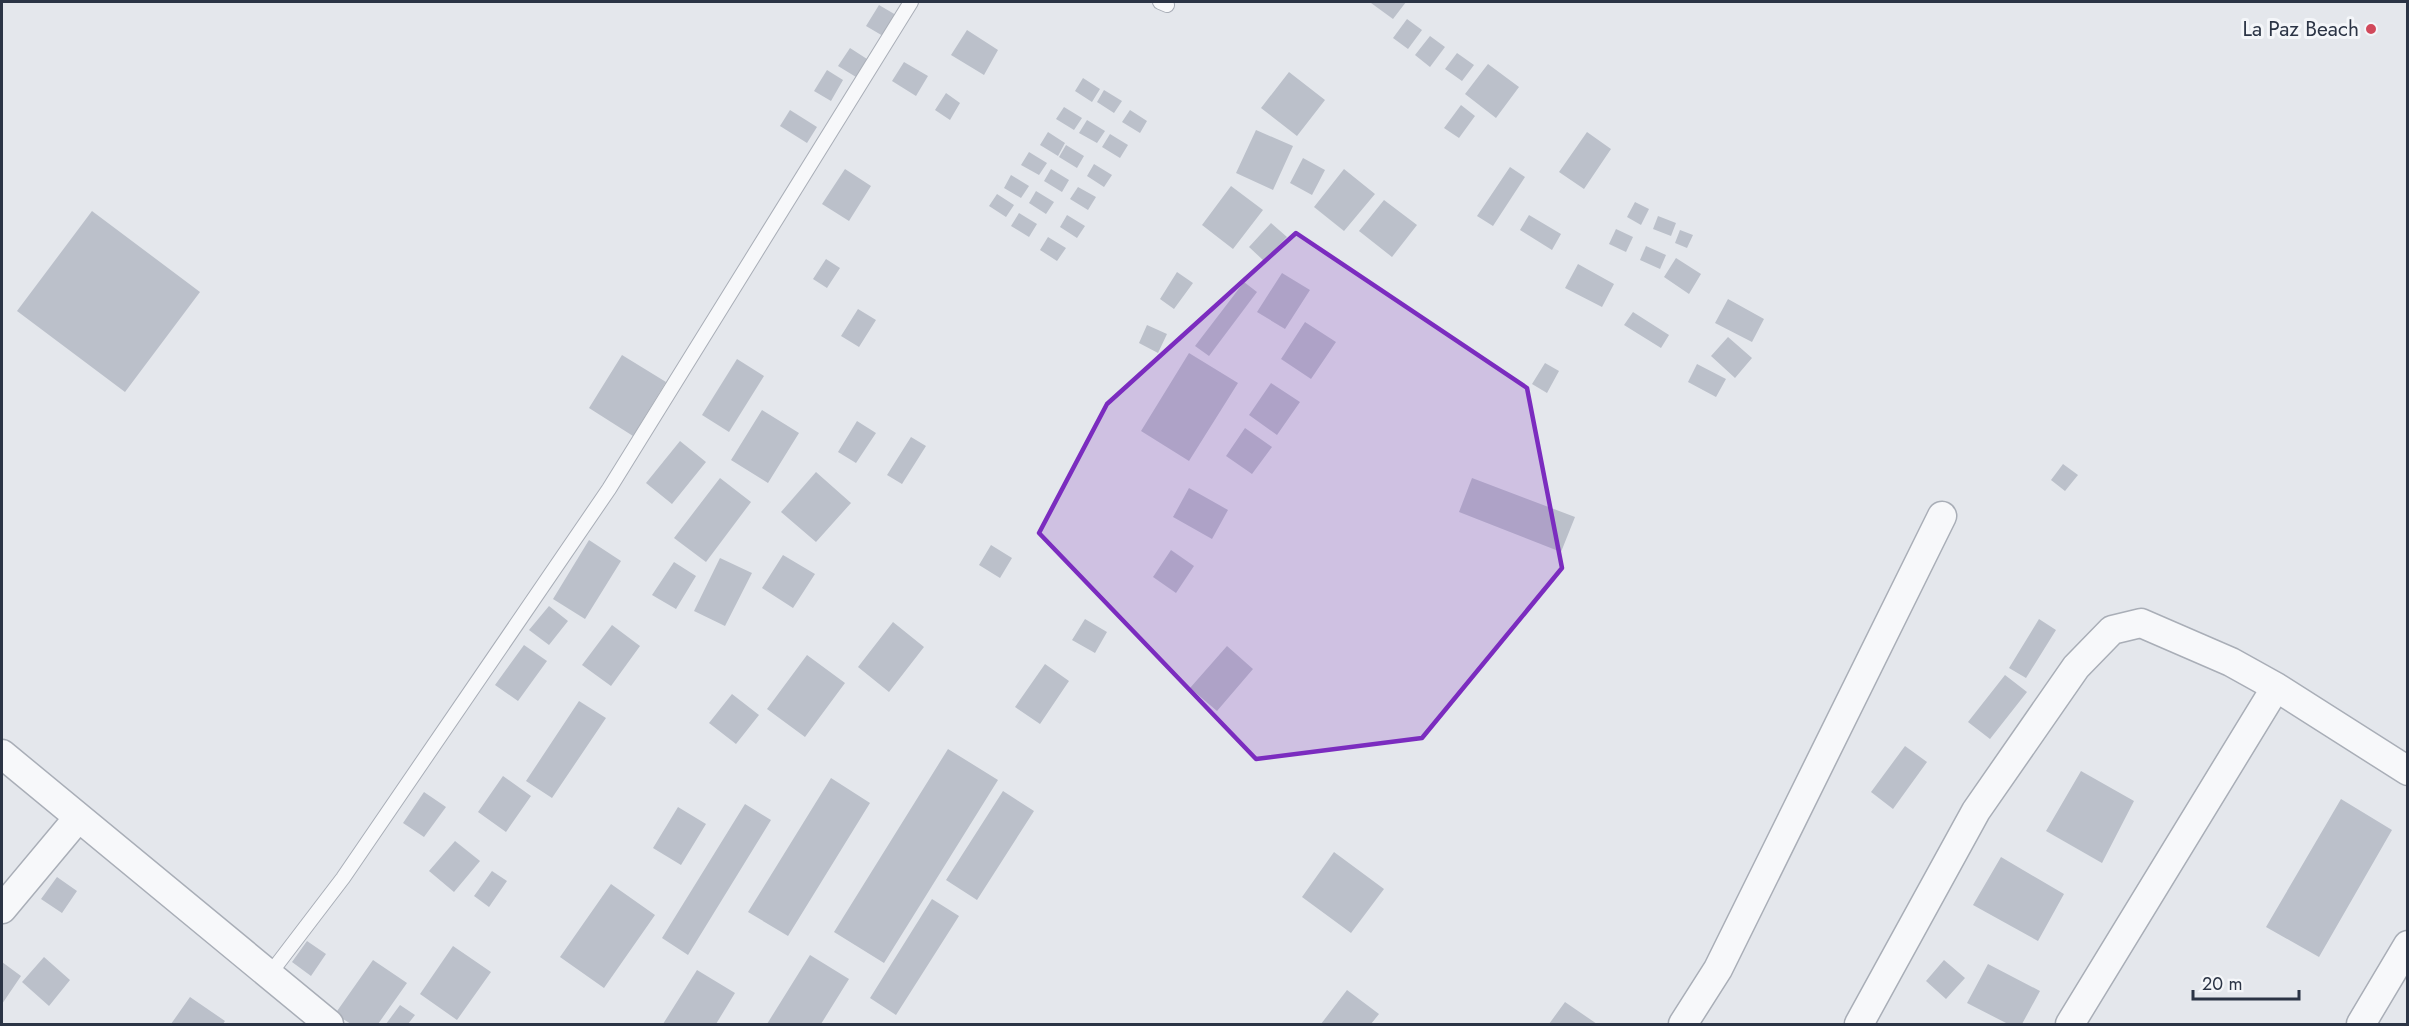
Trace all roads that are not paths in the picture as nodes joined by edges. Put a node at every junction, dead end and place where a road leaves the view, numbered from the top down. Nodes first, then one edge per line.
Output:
1 (911, 2) edge
2 (1942, 516) dead end
3 (2276, 687) junction
4 (2, 754) edge
5 (2408, 771) edge
6 (78, 818) junction
7 (2, 909) edge
8 (2408, 945) edge
9 (269, 975) junction
10 (329, 1024) edge
11 (1683, 1024) edge
12 (1859, 1024) edge
13 (2070, 1024) edge
14 (2361, 1024) edge

1 - 9 lane
2 - 11 street
3 - 5 street
3 - 12 street
3 - 13 street
4 - 6 street
6 - 7 street
6 - 9 street
8 - 14 street
9 - 10 street

